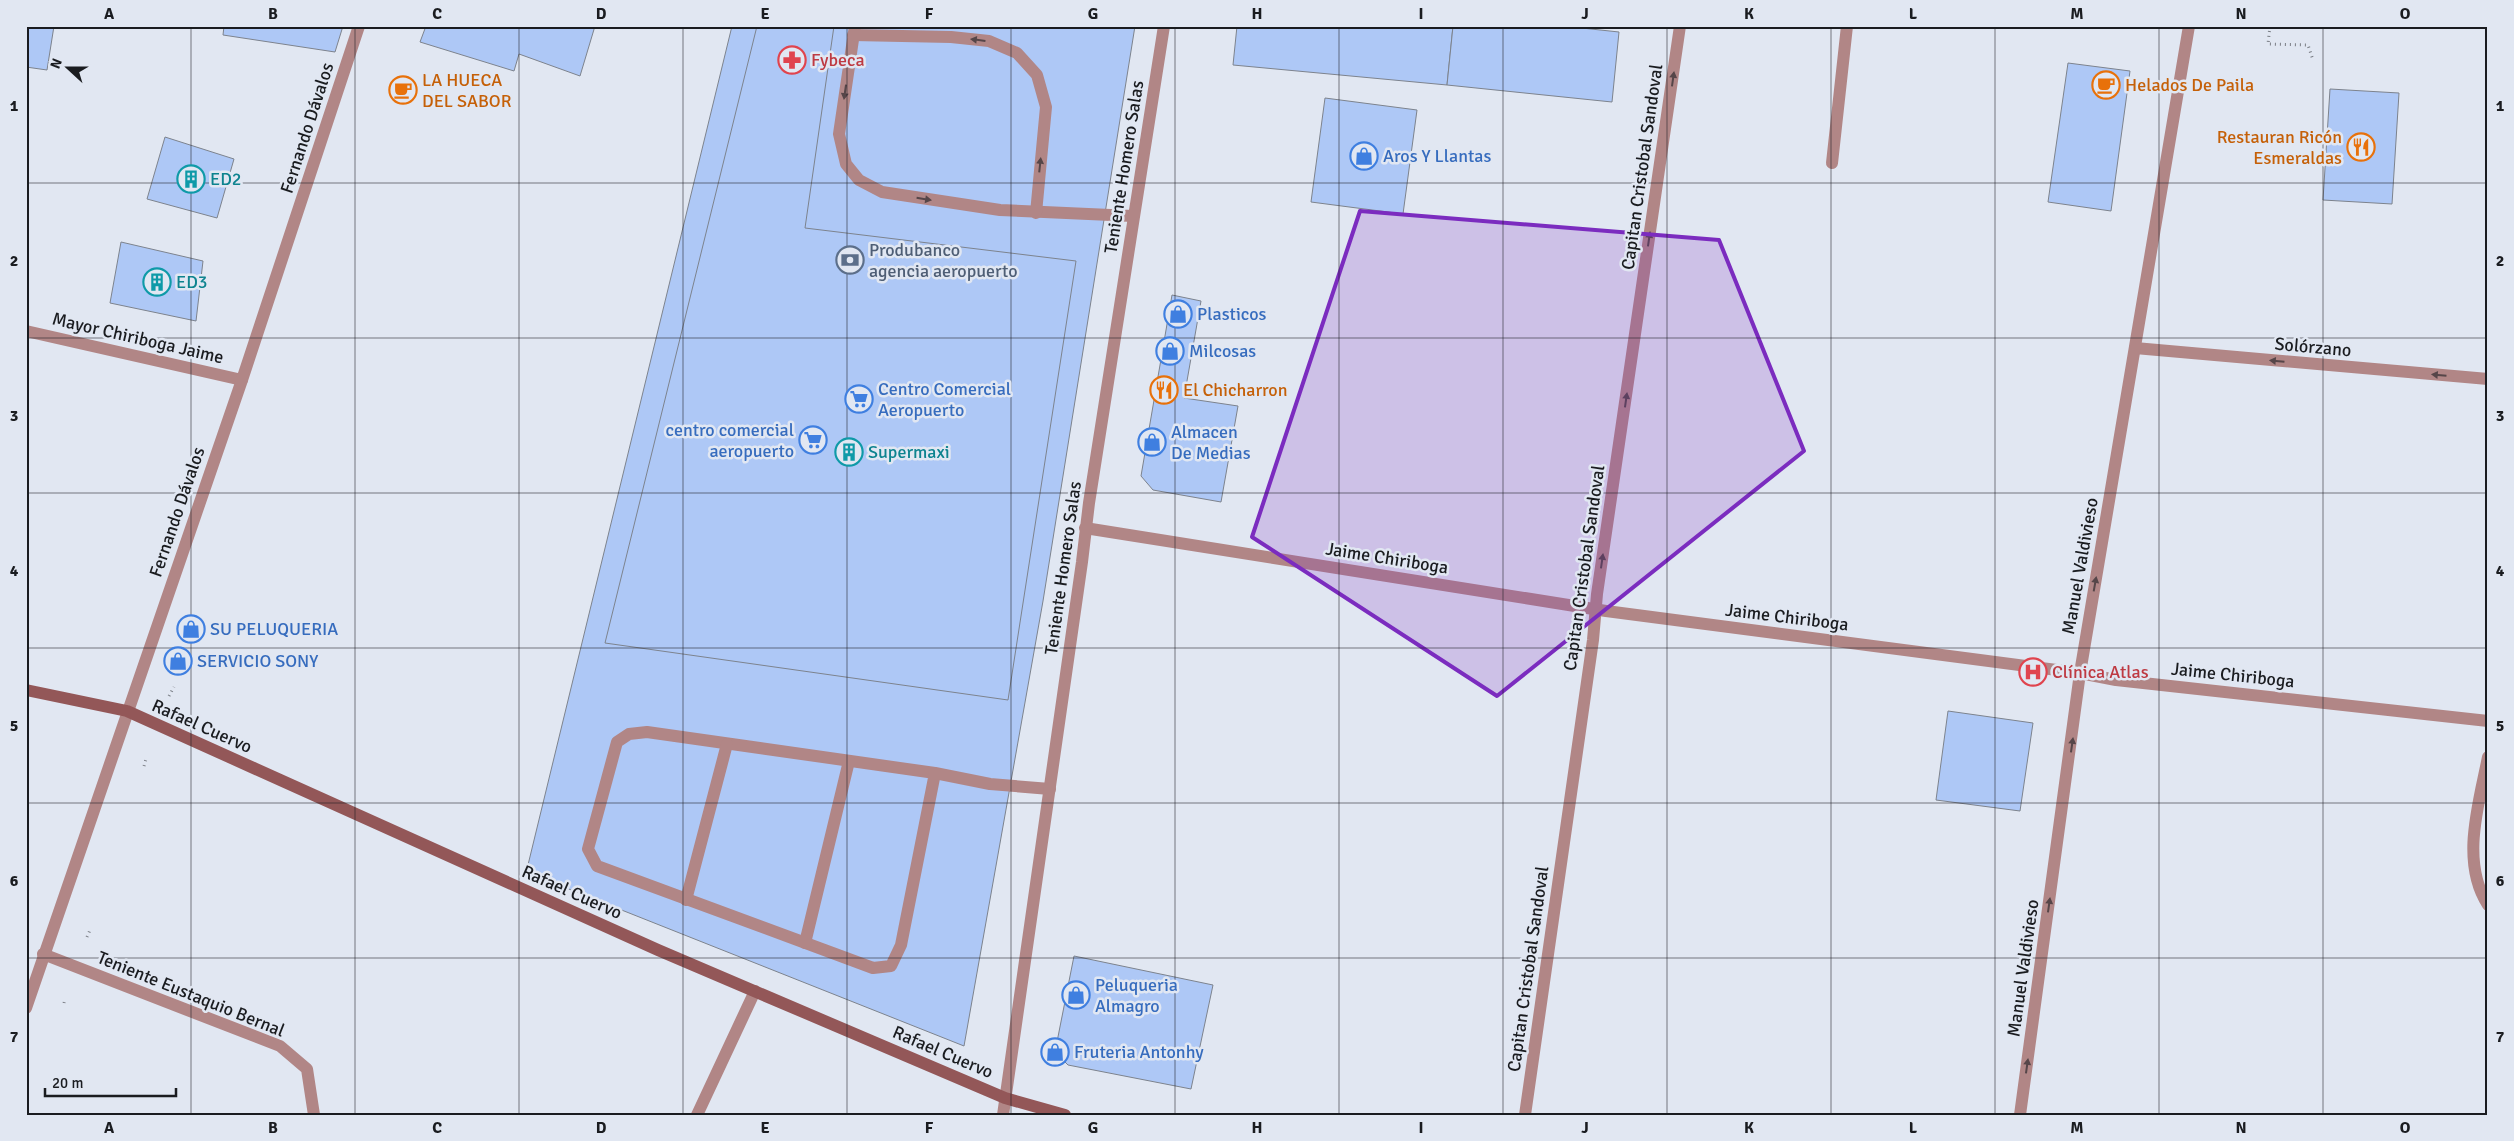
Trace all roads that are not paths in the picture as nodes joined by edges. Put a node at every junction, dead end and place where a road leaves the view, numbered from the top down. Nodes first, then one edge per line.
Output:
1 (359, 26) edge
2 (1164, 26) edge
3 (1680, 26) edge
4 (1847, 26) edge
5 (2189, 26) edge
6 (854, 31) edge
7 (1832, 163) dead end
8 (1036, 214) junction
9 (1133, 216) junction
10 (26, 331) edge
11 (2135, 348) junction
12 (2488, 379) edge
13 (242, 380) junction
14 (1085, 528) junction
15 (1595, 609) junction
16 (2080, 673) junction
17 (26, 690) edge
18 (127, 711) junction
19 (2488, 720) edge
20 (727, 744) junction
21 (2488, 757) edge
22 (849, 761) junction
23 (935, 773) junction
24 (1050, 789) junction
25 (686, 900) junction
26 (2488, 904) edge
27 (805, 943) junction
28 (43, 954) junction
29 (755, 991) junction
30 (26, 1008) edge
31 (1005, 1098) junction
32 (314, 1115) edge
33 (697, 1115) edge
34 (1004, 1115) edge
35 (1065, 1115) edge
36 (1525, 1115) edge
37 (2020, 1115) edge

1 - 13 street, Fernando Dávalos
2 - 9 street, Teniente Homero Salas
15 -> 3 street, Capitan Cristobal Sandoval
4 - 7 street
5 - 11 street, Manuel Valdivieso
8 -> 6 street
6 -> 8 street
8 - 9 street
9 - 14 street, Teniente Homero Salas
10 - 13 street, Mayor Chiriboga Jaime
12 -> 11 street, Solórzano
16 -> 11 street, Manuel Valdivieso
13 - 18 street, Fernando Dávalos
14 - 15 street, Jaime Chiriboga
14 - 24 street, Teniente Homero Salas
15 - 16 street, Jaime Chiriboga
15 - 36 street, Capitan Cristobal Sandoval
16 - 19 street, Jaime Chiriboga
37 -> 16 street, Manuel Valdivieso
17 - 18 street, Rafael Cuervo
18 - 28 street, Fernando Dávalos
18 - 29 street, Rafael Cuervo
20 - 22 street
20 - 25 street
20 - 25 street
21 - 26 street
22 - 23 street
22 - 27 street
23 - 24 street
23 - 27 street
24 - 31 street, Teniente Homero Salas
25 - 27 street
28 - 30 street, Fernando Dávalos
28 - 32 street, Teniente Eustaquio Bernal
29 - 31 street, Rafael Cuervo
29 - 33 street
31 - 34 street, Teniente Homero Salas
31 - 35 street, Rafael Cuervo

